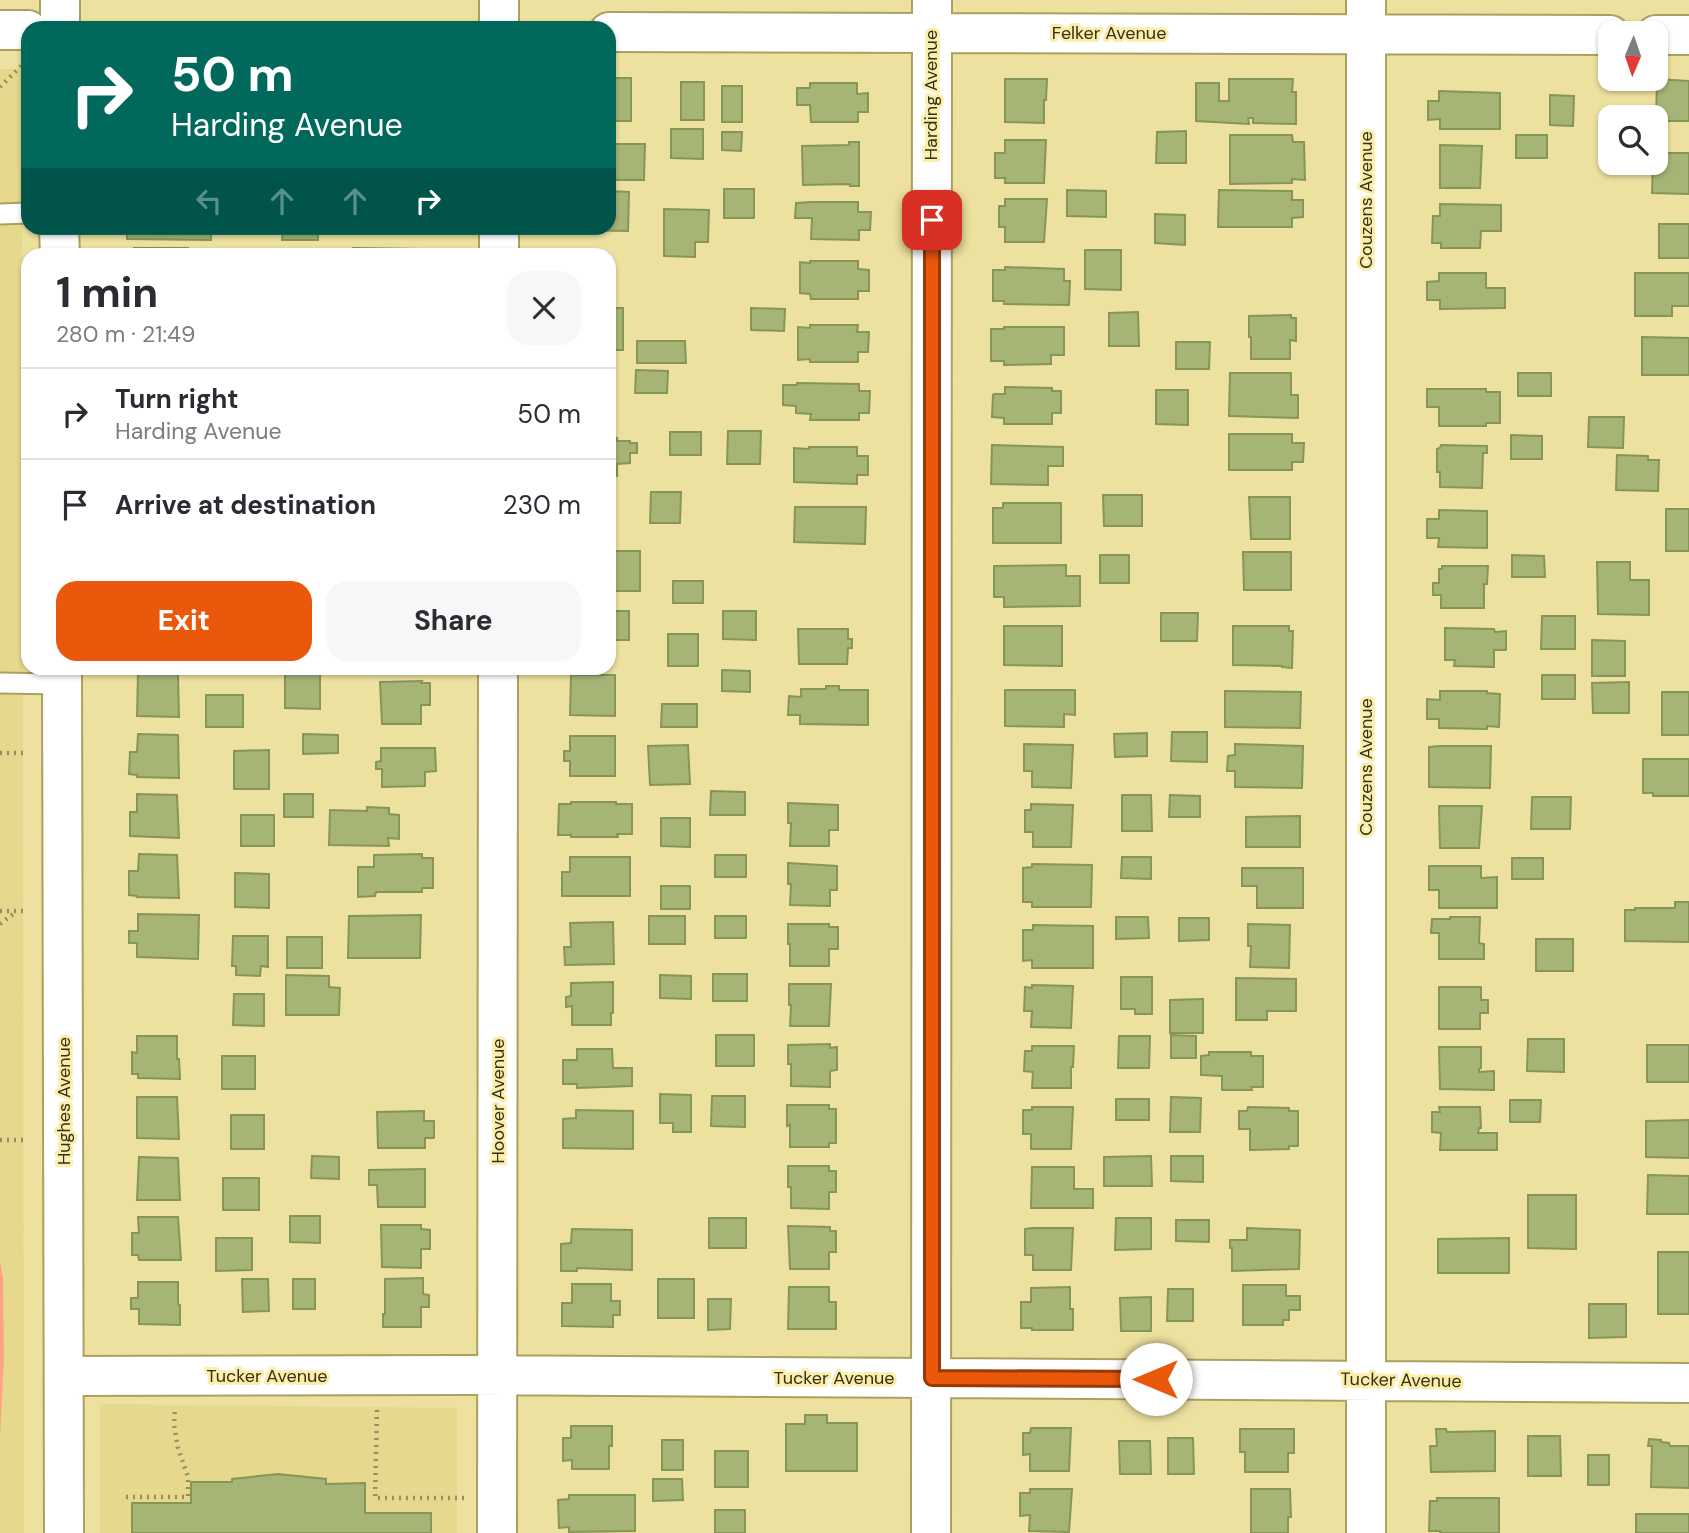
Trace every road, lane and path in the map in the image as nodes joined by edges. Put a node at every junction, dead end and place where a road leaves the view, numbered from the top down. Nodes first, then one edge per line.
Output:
1 (60, 0) edge
2 (499, 0) edge
3 (931, 16) edge
4 (1366, 17) edge
5 (60, 21) edge
6 (499, 21) edge
7 (0, 30) edge
8 (616, 32) edge
9 (1598, 34) edge
10 (1668, 35) edge
11 (1689, 35) edge
12 (21, 42) edge
13 (21, 54) edge
14 (0, 87) edge
15 (21, 213) edge
16 (0, 214) edge
17 (498, 675) edge
18 (62, 676) edge
19 (0, 683) edge
20 (0, 752) edge
21 (29, 753) dead end
22 (0, 911) edge
23 (16, 911) junction
24 (27, 911) dead end
25 (0, 924) edge
26 (64, 1376) junction
27 (498, 1376) junction
28 (932, 1378) junction
29 (1366, 1380) junction
30 (1689, 1382) edge
31 (377, 1398) dead end
32 (175, 1409) dead end
33 (126, 1497) dead end
34 (465, 1498) dead end
35 (64, 1533) edge
36 (497, 1533) edge
37 (931, 1533) edge
38 (1366, 1533) edge

1 - 5 street
2 - 6 street
3 - 4 street, Felker Avenue
3 - 8 street, Felker Avenue
3 - 28 street, Harding Avenue
4 - 9 street, Felker Avenue
4 - 29 street, Couzens Avenue
7 - 12 street
10 - 11 street
13 - 14 path
15 - 16 lane
17 - 27 street, Hoover Avenue
18 - 19 lane
18 - 26 street, Hughes Avenue
20 - 21 path
22 - 23 path
23 - 24 path
23 - 25 path
26 - 27 street, Tucker Avenue
26 - 35 street, Hughes Avenue
27 - 28 street, Tucker Avenue
27 - 36 street, Hoover Avenue
28 - 29 street, Tucker Avenue
28 - 37 street, Harding Avenue
29 - 30 street, Tucker Avenue
29 - 38 street, Couzens Avenue
31 - 34 path
32 - 33 path

